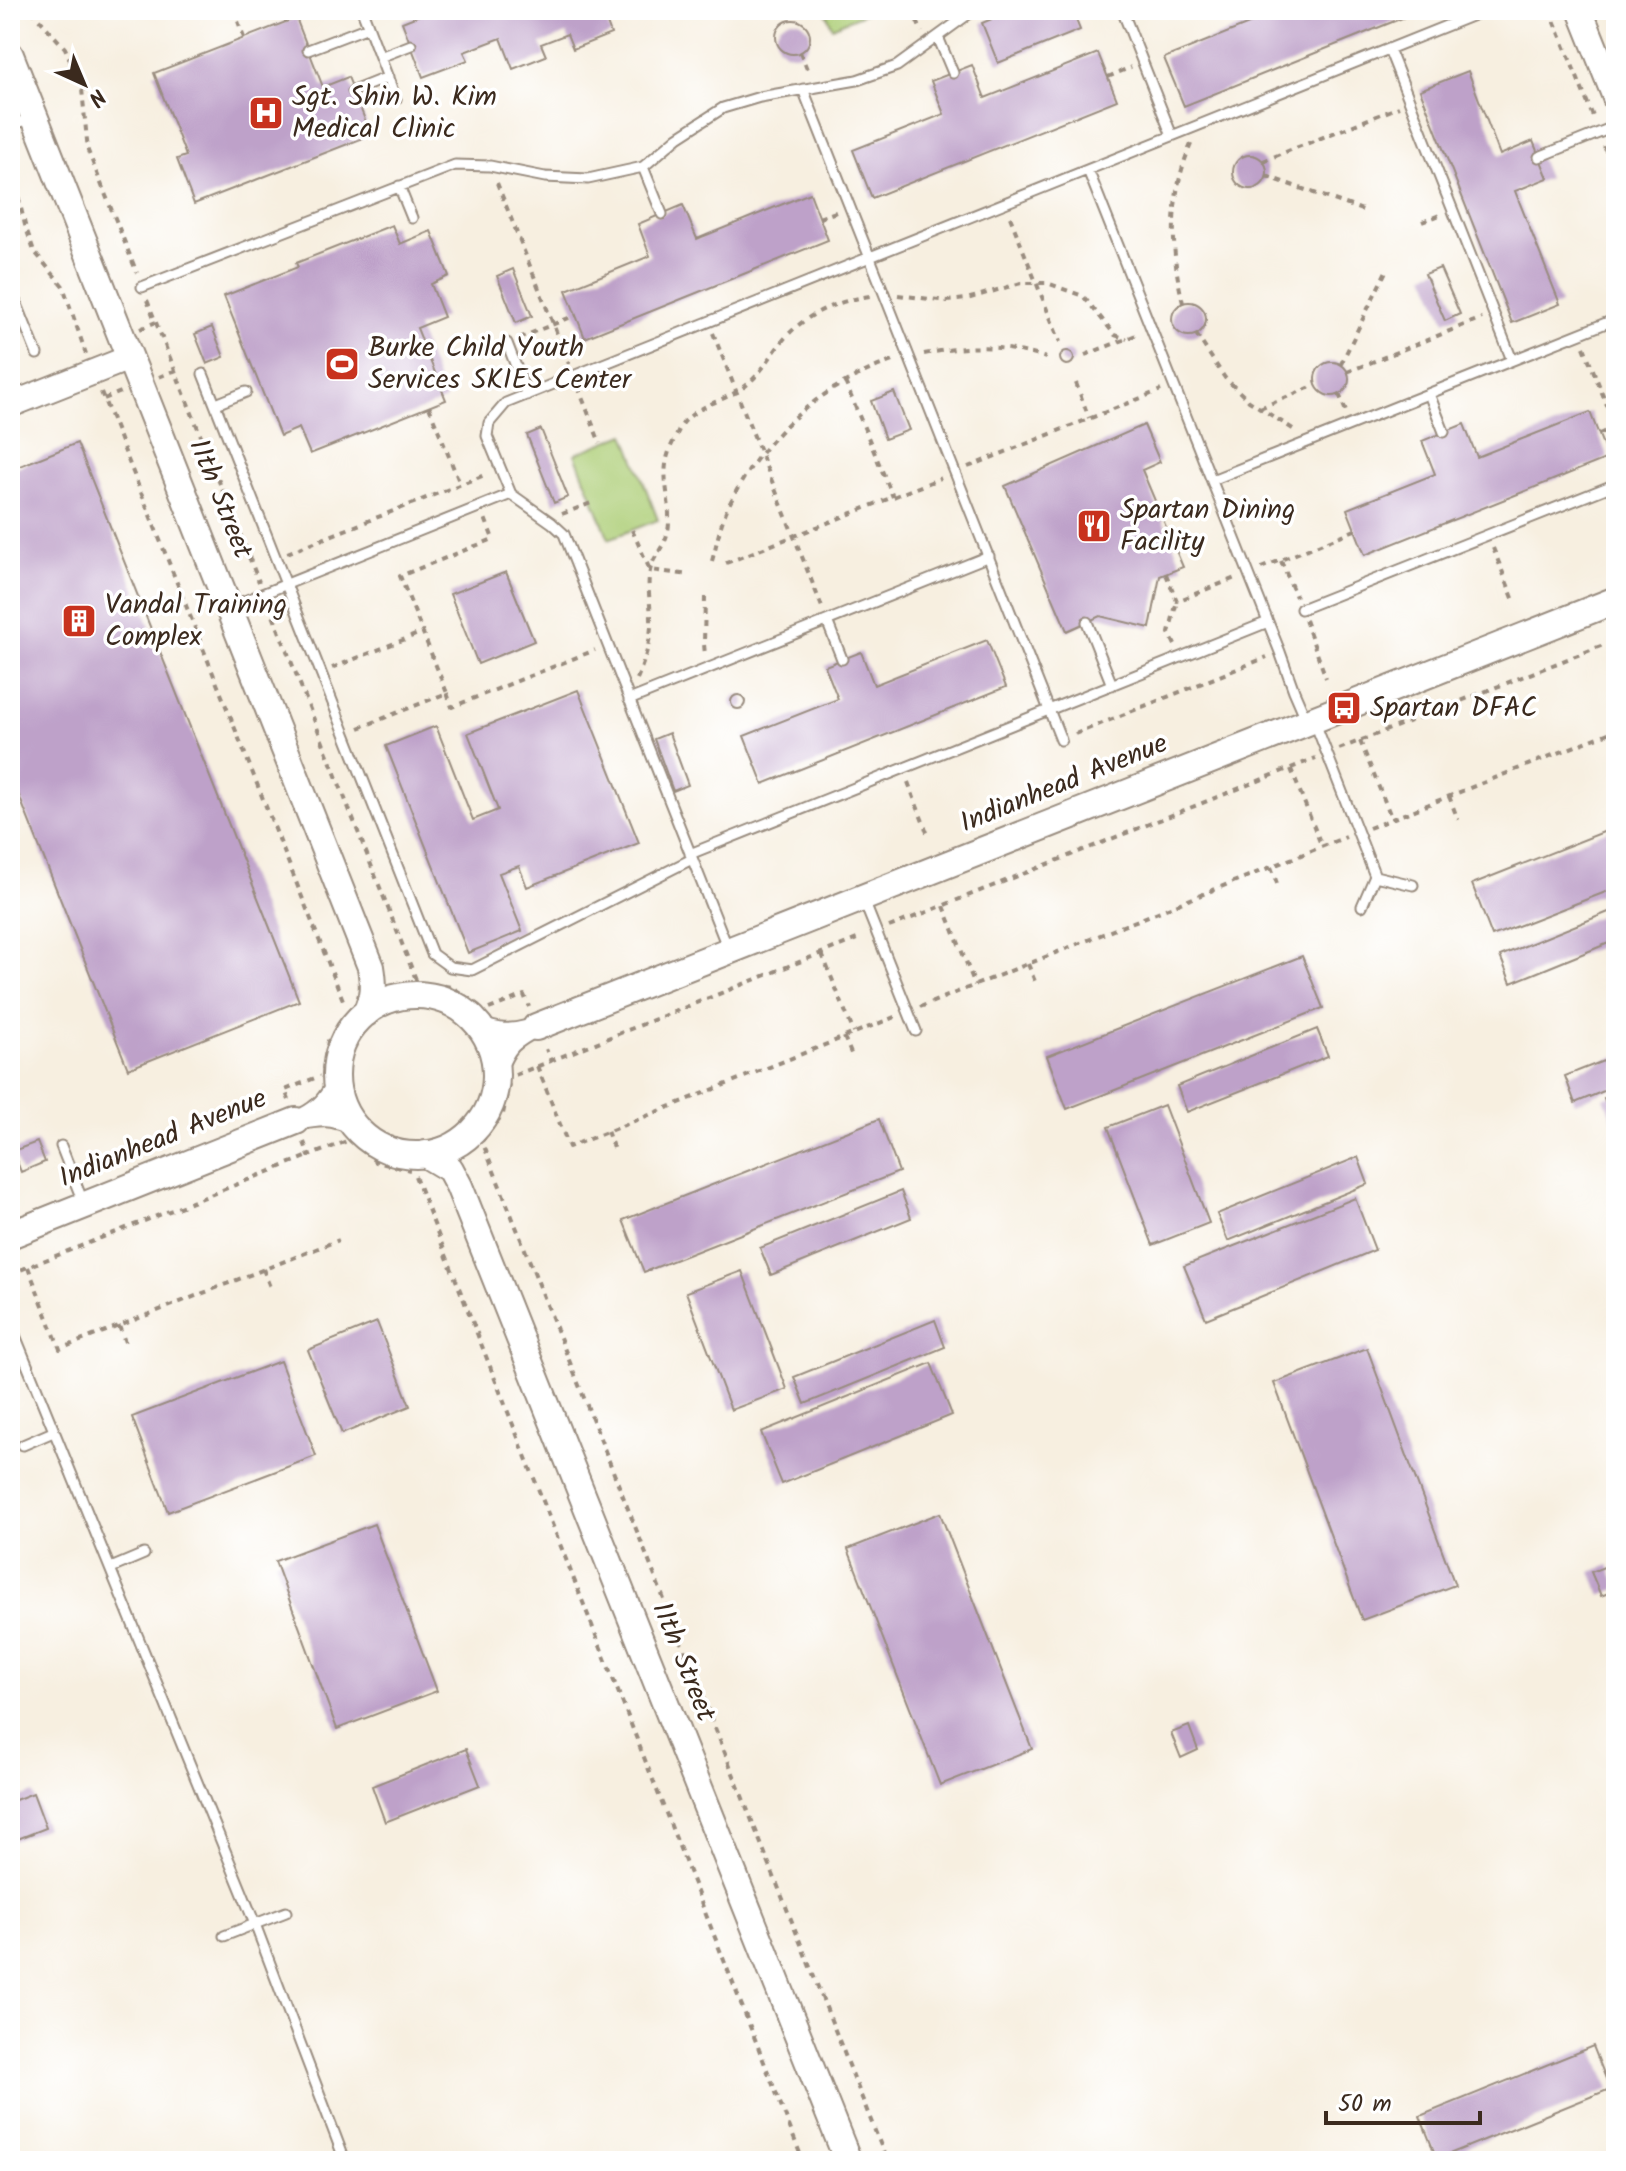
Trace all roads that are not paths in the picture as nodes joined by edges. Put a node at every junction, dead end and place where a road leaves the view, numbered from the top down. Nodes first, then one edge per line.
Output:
1 (362, 10) edge
2 (974, 10) edge
3 (1122, 10) edge
4 (1486, 10) edge
5 (1580, 10) edge
6 (368, 27) junction
7 (938, 37) junction
8 (411, 45) dead end
9 (1389, 49) junction
10 (308, 50) dead end
11 (10, 55) edge
12 (380, 57) junction
13 (953, 73) dead end
14 (388, 77) junction
15 (803, 89) junction
16 (353, 91) dead end
17 (396, 99) dead end
18 (1616, 100) edge
19 (22, 121) edge
20 (1616, 126) edge
21 (1172, 136) junction
22 (1539, 157) dead end
23 (643, 167) junction
24 (1088, 170) junction
25 (399, 186) junction
26 (662, 214) dead end
27 (412, 218) dead end
28 (870, 257) junction
29 (10, 287) edge
30 (142, 287) road end
31 (1616, 319) edge
32 (24, 321) junction
33 (10, 326) edge
34 (507, 343) road end
35 (37, 354) dead end
36 (129, 358) junction
37 (1512, 360) junction
38 (203, 374) dead end
39 (246, 392) dead end
40 (1429, 394) junction
41 (527, 395) junction
42 (216, 404) junction
43 (10, 405) edge
44 (1444, 432) dead end
45 (1212, 480) junction
46 (1616, 484) edge
47 (511, 494) junction
48 (989, 556) junction
49 (286, 584) junction
50 (1616, 600) edge
51 (229, 607) junction
52 (1301, 609) dead end
53 (827, 621) junction
54 (1087, 622) dead end
55 (1268, 622) junction
56 (842, 659) dead end
57 (1112, 685) junction
58 (629, 700) junction
59 (1050, 710) junction
60 (1311, 721) junction
61 (1061, 740) road end
62 (691, 857) junction
63 (1375, 876) junction
64 (1413, 885) dead end
65 (863, 898) junction
66 (1362, 906) dead end
67 (729, 950) junction
68 (371, 967) junction
69 (409, 995) junction
70 (366, 1013) junction
71 (480, 1027) junction
72 (536, 1027) junction
73 (916, 1031) dead end
74 (496, 1070) junction
75 (337, 1083) junction
76 (296, 1121) junction
77 (354, 1125) junction
78 (464, 1138) junction
79 (61, 1146) dead end
80 (425, 1154) junction
81 (459, 1186) junction
82 (84, 1205) junction
83 (10, 1235) edge
84 (10, 1323) edge
85 (53, 1432) junction
86 (23, 1445) dead end
87 (144, 1554) dead end
88 (111, 1568) junction
89 (286, 1912) dead end
90 (255, 1924) junction
91 (224, 1936) dead end
92 (345, 2161) edge
93 (848, 2161) edge

1 - 6 lane
2 - 7 lane
3 - 21 lane
4 - 9 lane
5 - 18 street
6 - 10 lane
6 - 12 lane
7 - 13 lane
7 - 15 lane
8 - 12 lane
9 - 21 lane
9 - 37 lane
11 - 19 main road, 11th Street
12 - 14 lane
14 - 16 lane
14 - 17 lane
15 - 23 lane
15 - 28 lane
19 - 36 main road, 11th Street
20 - 22 lane
21 - 24 lane
23 - 25 lane
23 - 26 lane
24 - 28 lane
24 - 45 lane
25 - 27 lane
25 - 30 lane
28 - 41 lane
28 - 48 lane
29 - 32 lane
31 - 37 lane
32 - 33 lane
32 - 35 lane
34 - 41 lane
36 - 43 street
36 - 51 main road, 11th Street
37 - 40 lane
38 - 42 lane
39 - 42 lane
40 - 44 lane
40 - 45 lane
41 - 47 lane
42 - 49 lane
45 - 55 lane
46 - 52 lane
47 - 49 lane
47 - 58 lane
48 - 53 lane
48 - 59 lane
49 - 51 lane
49 - 62 lane
50 - 60 main road, Indianhead Avenue
51 - 68 main road, 11th Street
53 - 56 lane
53 - 58 lane
54 - 57 lane
55 - 57 lane
55 - 60 lane
57 - 59 lane
58 - 62 lane
59 - 61 lane
59 - 62 lane
60 - 63 lane
60 - 65 main road, Indianhead Avenue
62 - 67 lane
63 - 64 lane
63 - 66 lane
65 - 67 main road, Indianhead Avenue
65 - 73 lane
67 - 72 main road, Indianhead Avenue
68 - 69 main road
68 - 70 main road
69 - 70 main road
69 - 71 main road
70 - 75 main road
71 - 72 street
71 - 74 main road
72 - 74 street
74 - 78 main road
75 - 76 street
75 - 77 main road
76 - 77 street
76 - 82 main road, Indianhead Avenue
77 - 80 main road
78 - 80 main road
78 - 81 main road
79 - 82 lane
80 - 81 main road
81 - 93 main road, 11th Street
82 - 83 main road, Indianhead Avenue
84 - 85 lane
85 - 86 lane
85 - 88 lane
87 - 88 lane
88 - 90 lane
89 - 90 lane
90 - 91 lane
90 - 92 lane

